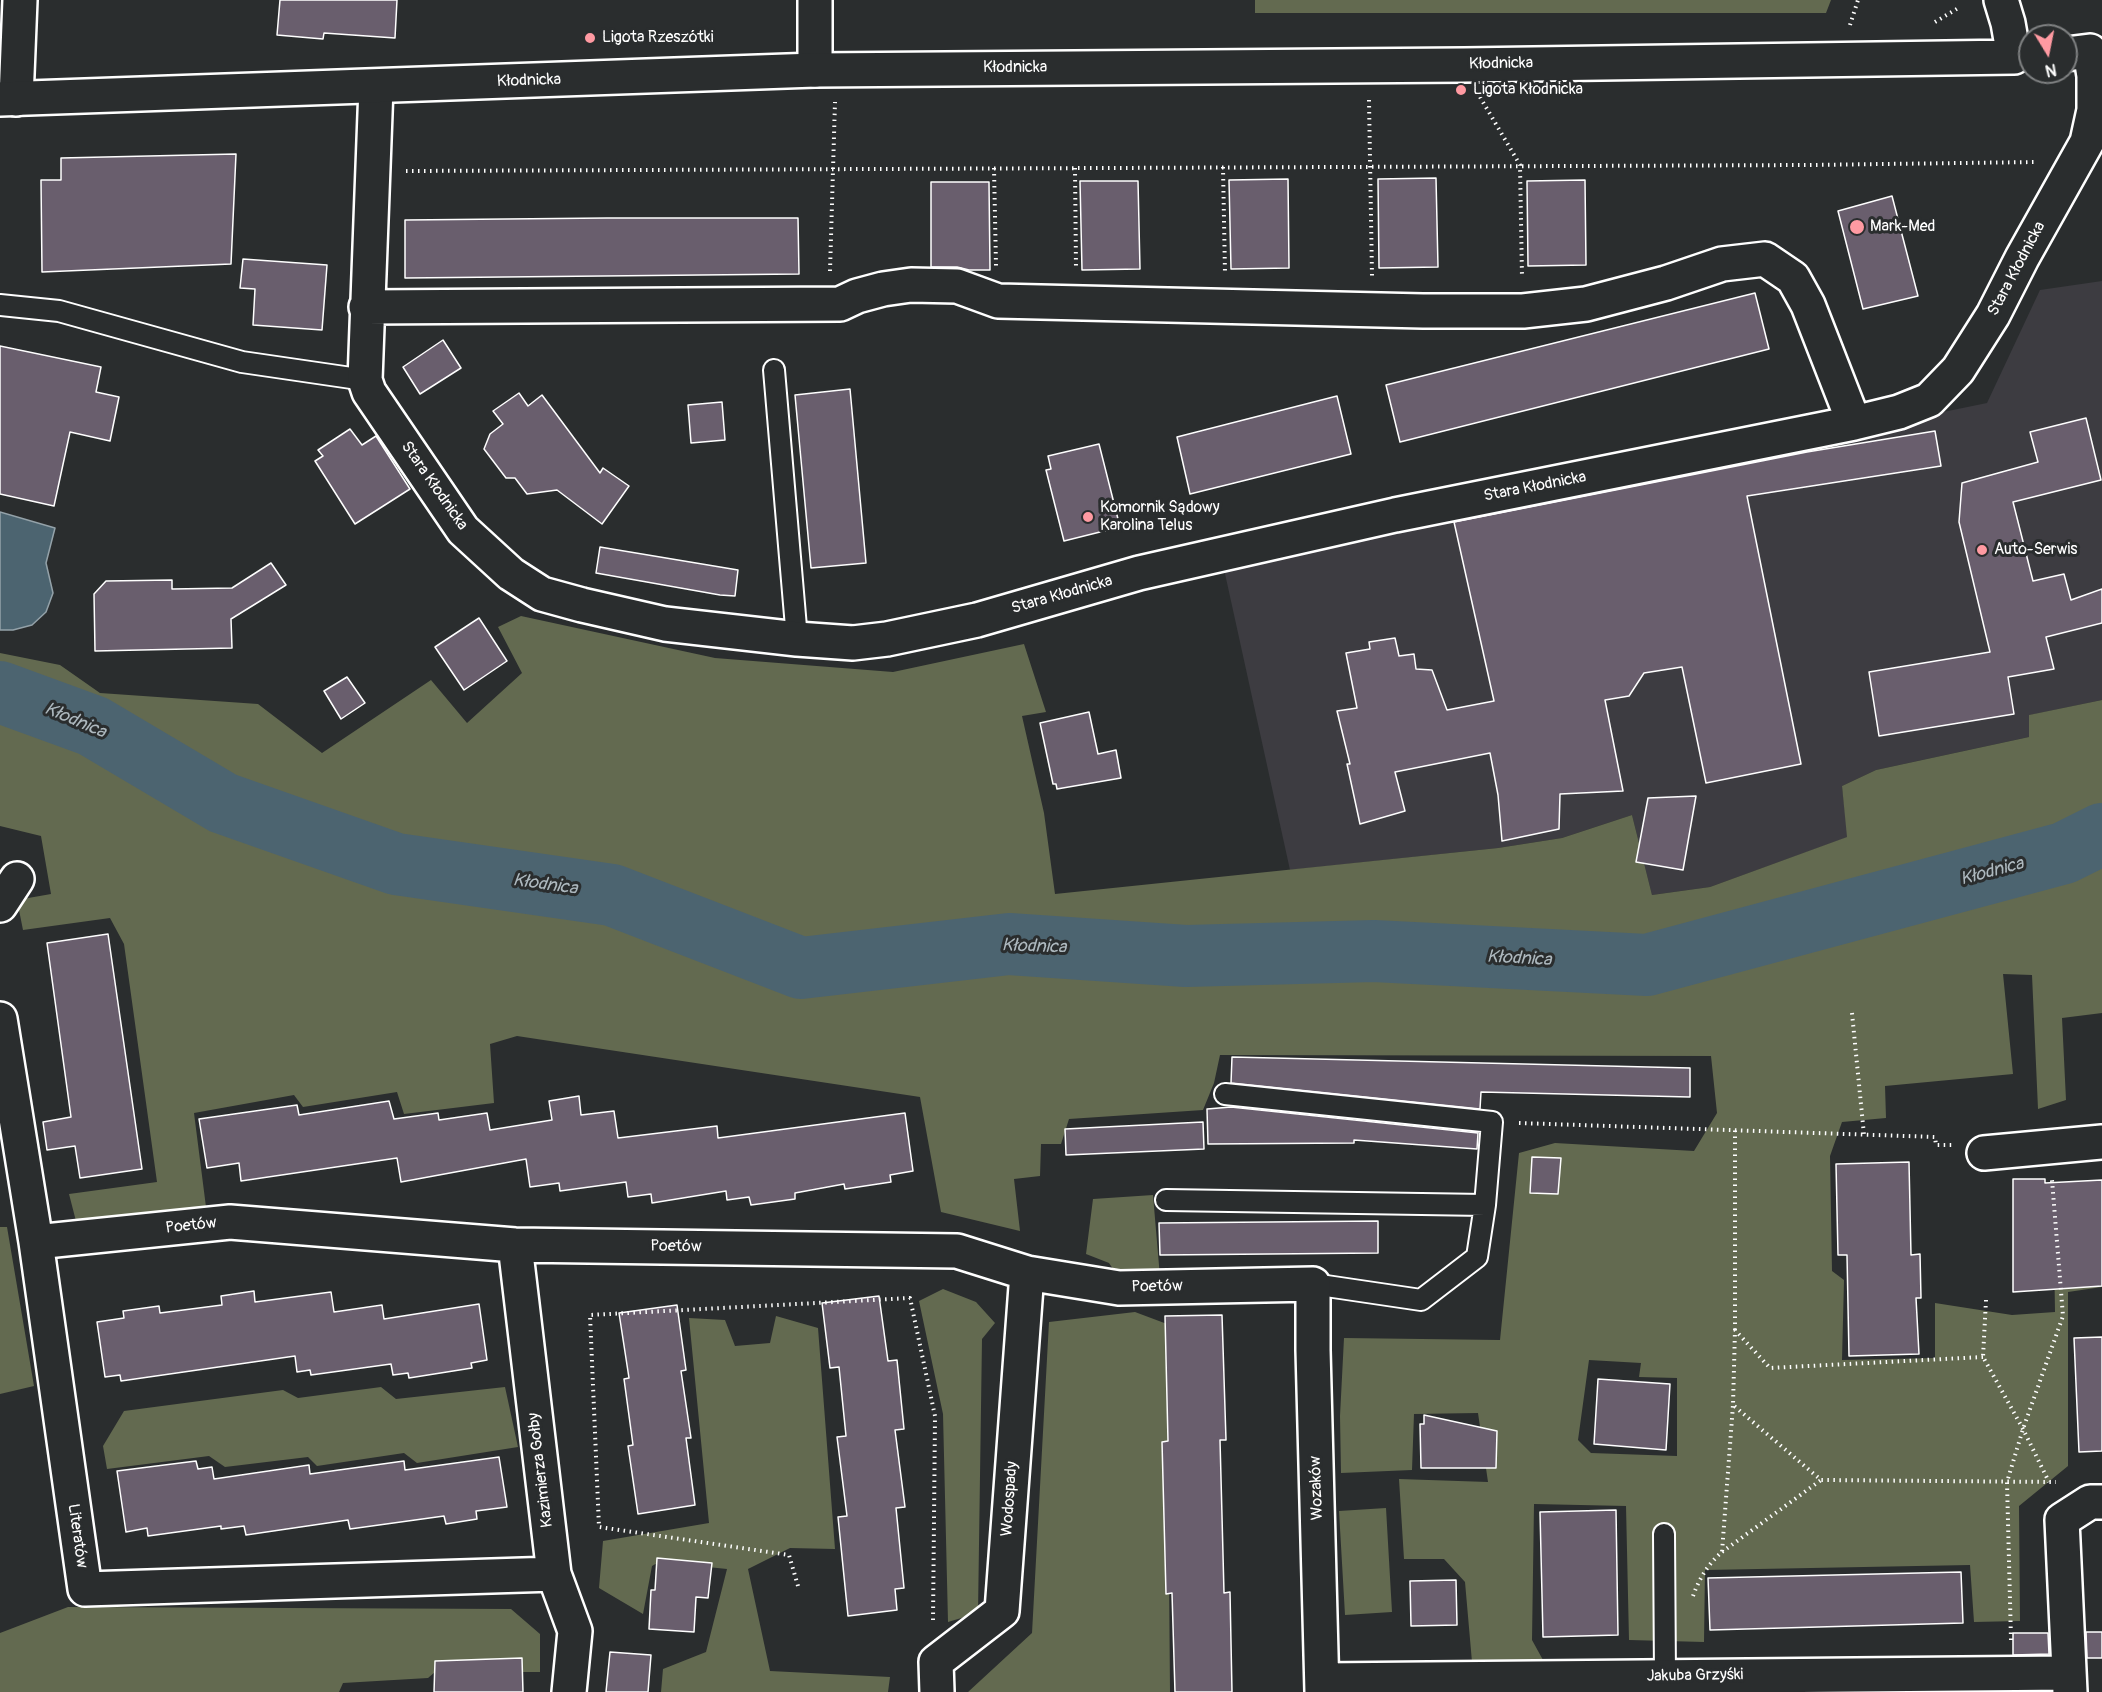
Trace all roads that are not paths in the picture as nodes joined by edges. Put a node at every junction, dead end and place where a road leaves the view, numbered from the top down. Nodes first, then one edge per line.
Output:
1 (20, 0) edge
2 (815, 0) edge
3 (2001, 0) edge
4 (2018, 47) edge
5 (2078, 52) edge
6 (2018, 57) edge
7 (825, 81) junction
8 (376, 87) junction
9 (8, 99) edge
10 (0, 305) edge
11 (366, 308) junction
12 (774, 370) dead end
13 (365, 380) junction
14 (1854, 423) junction
15 (797, 639) junction
16 (0, 1019) edge
17 (1225, 1094) dead end
18 (2102, 1142) edge
19 (1984, 1153) road end
20 (1166, 1200) dead end
21 (1485, 1205) junction
22 (36, 1242) junction
23 (515, 1245) junction
24 (1027, 1273) junction
25 (1313, 1284) junction
26 (2102, 1502) edge
27 (1664, 1534) dead end
28 (554, 1574) junction
29 (1665, 1677) junction
30 (2069, 1682) edge
31 (1322, 1686) edge
32 (569, 1692) edge
33 (937, 1692) edge

1 - 9 street
2 - 7 street
3 - 4 street
5 - 14 street, Stara Kłodnicka
6 - 7 street, Kłodnicka
7 - 8 street, Kłodnicka
8 - 9 street, Kłodnicka
8 - 11 street, Stara Kłodnicka
10 - 13 lane
11 - 13 street, Stara Kłodnicka
11 - 14 street
12 - 15 lane
13 - 15 street, Stara Kłodnicka
14 - 15 street, Stara Kłodnicka
16 - 22 street, Literatów
17 - 21 lane
18 - 19 street
20 - 21 lane
21 - 25 lane
22 - 23 street, Poetów
22 - 28 street, Literatów
23 - 24 street, Poetów
23 - 28 street, Kazimierza Gołby
24 - 25 street, Poetów
24 - 33 street, Wodospady
25 - 31 street, Wozaków
26 - 30 street, Jakuba Grzyśki
27 - 29 lane
28 - 32 street, Kazimierza Gołby
29 - 30 street, Jakuba Grzyśki
29 - 31 street, Jakuba Grzyśki

